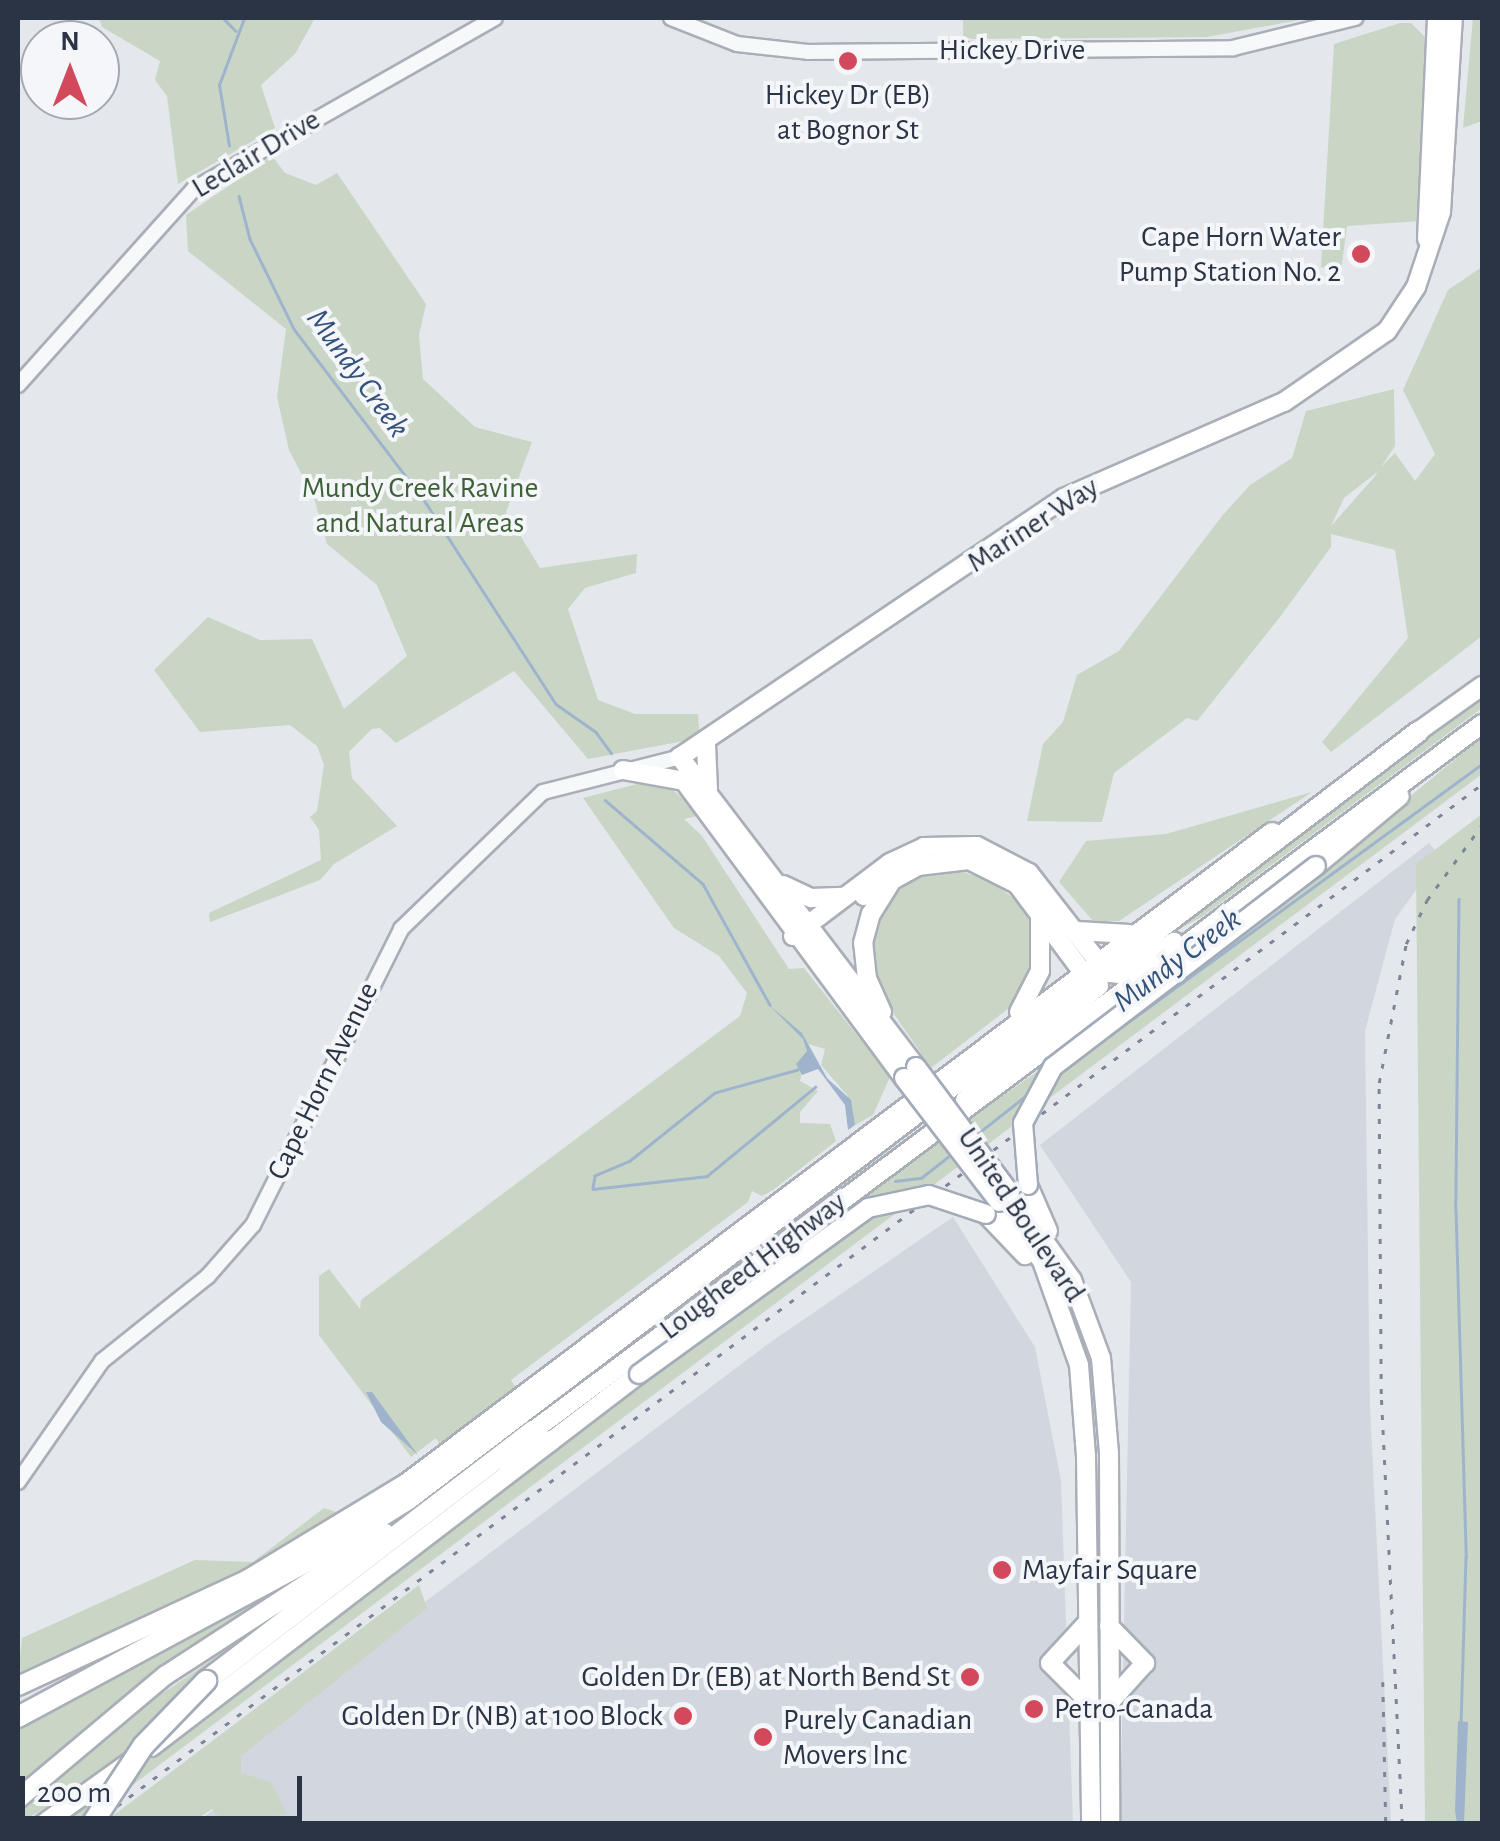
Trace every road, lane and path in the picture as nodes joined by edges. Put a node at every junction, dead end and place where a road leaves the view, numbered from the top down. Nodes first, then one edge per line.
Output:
1 (495, 18) edge
2 (671, 18) edge
3 (1355, 18) edge
4 (1422, 18) edge
5 (1453, 18) edge
6 (1436, 25) edge
7 (1424, 264) junction
8 (18, 385) edge
9 (1482, 686) edge
10 (1482, 724) edge
11 (1418, 732) junction
12 (706, 744) junction
13 (677, 759) junction
14 (1432, 762) junction
15 (623, 770) junction
16 (684, 781) junction
17 (708, 790) junction
18 (892, 880) junction
19 (783, 885) junction
20 (844, 897) junction
21 (1040, 912) junction
22 (1210, 924) junction
23 (1077, 931) junction
24 (1130, 934) junction
25 (805, 935) junction
26 (1089, 973) junction
27 (1014, 1021) junction
28 (909, 1067) junction
29 (948, 1120) junction
30 (998, 1203) junction
31 (1072, 1280) junction
32 (541, 1436) junction
33 (18, 1482) edge
34 (1088, 1622) junction
35 (1109, 1626) junction
36 (18, 1686) edge
37 (1087, 1700) junction
38 (1109, 1703) junction
39 (18, 1717) edge
40 (18, 1800) edge
41 (43, 1824) edge
42 (92, 1824) edge
43 (1091, 1824) edge
44 (1110, 1824) edge

1 - 8 street, Leclair Drive
2 - 3 street, Hickey Drive
4 - 6 main road
5 - 7 main road, Mariner Way
6 - 7 main road, Mariner Way
7 - 12 main road, Mariner Way
9 - 11 main road, Lougheed Highway
10 - 14 main road, Lougheed Highway
11 - 24 main road, Lougheed Highway
11 - 26 highway
12 - 13 main road, Mariner Way
12 - 17 main road
13 - 15 street, Cape Horn Avenue
13 - 16 main road, United Boulevard
13 - 17 main road, United Boulevard
14 - 22 main road, Lougheed Highway
14 - 31 main road, bridge
15 - 16 main road
15 - 33 street, Cape Horn Avenue
16 - 25 main road, United Boulevard
17 - 19 main road, United Boulevard
18 - 21 main road
18 - 25 main road
18 - 28 main road
19 - 20 main road
19 - 25 main road, United Boulevard
20 - 23 main road
20 - 25 main road
21 - 26 main road
21 - 27 main road
22 - 26 main road
22 - 29 main road, Lougheed Highway
23 - 24 main road
23 - 26 main road
24 - 26 main road, Lougheed Highway
25 - 28 main road, United Boulevard
26 - 27 main road, Lougheed Highway
26 - 29 main road
26 - 39 highway
27 - 36 main road, Lougheed Highway
28 - 30 main road, United Boulevard, bridge
29 - 32 main road, Lougheed Highway
30 - 31 main road, United Boulevard
30 - 32 main road, bridge
30 - 34 main road, United Boulevard
31 - 35 main road, United Boulevard
32 - 40 main road, Lougheed Highway
32 - 41 main road
32 - 42 highway, bridge
34 - 37 main road, United Boulevard
34 - 37 main road
35 - 38 main road, United Boulevard
35 - 38 main road
37 - 43 main road, United Boulevard
38 - 44 main road, United Boulevard

